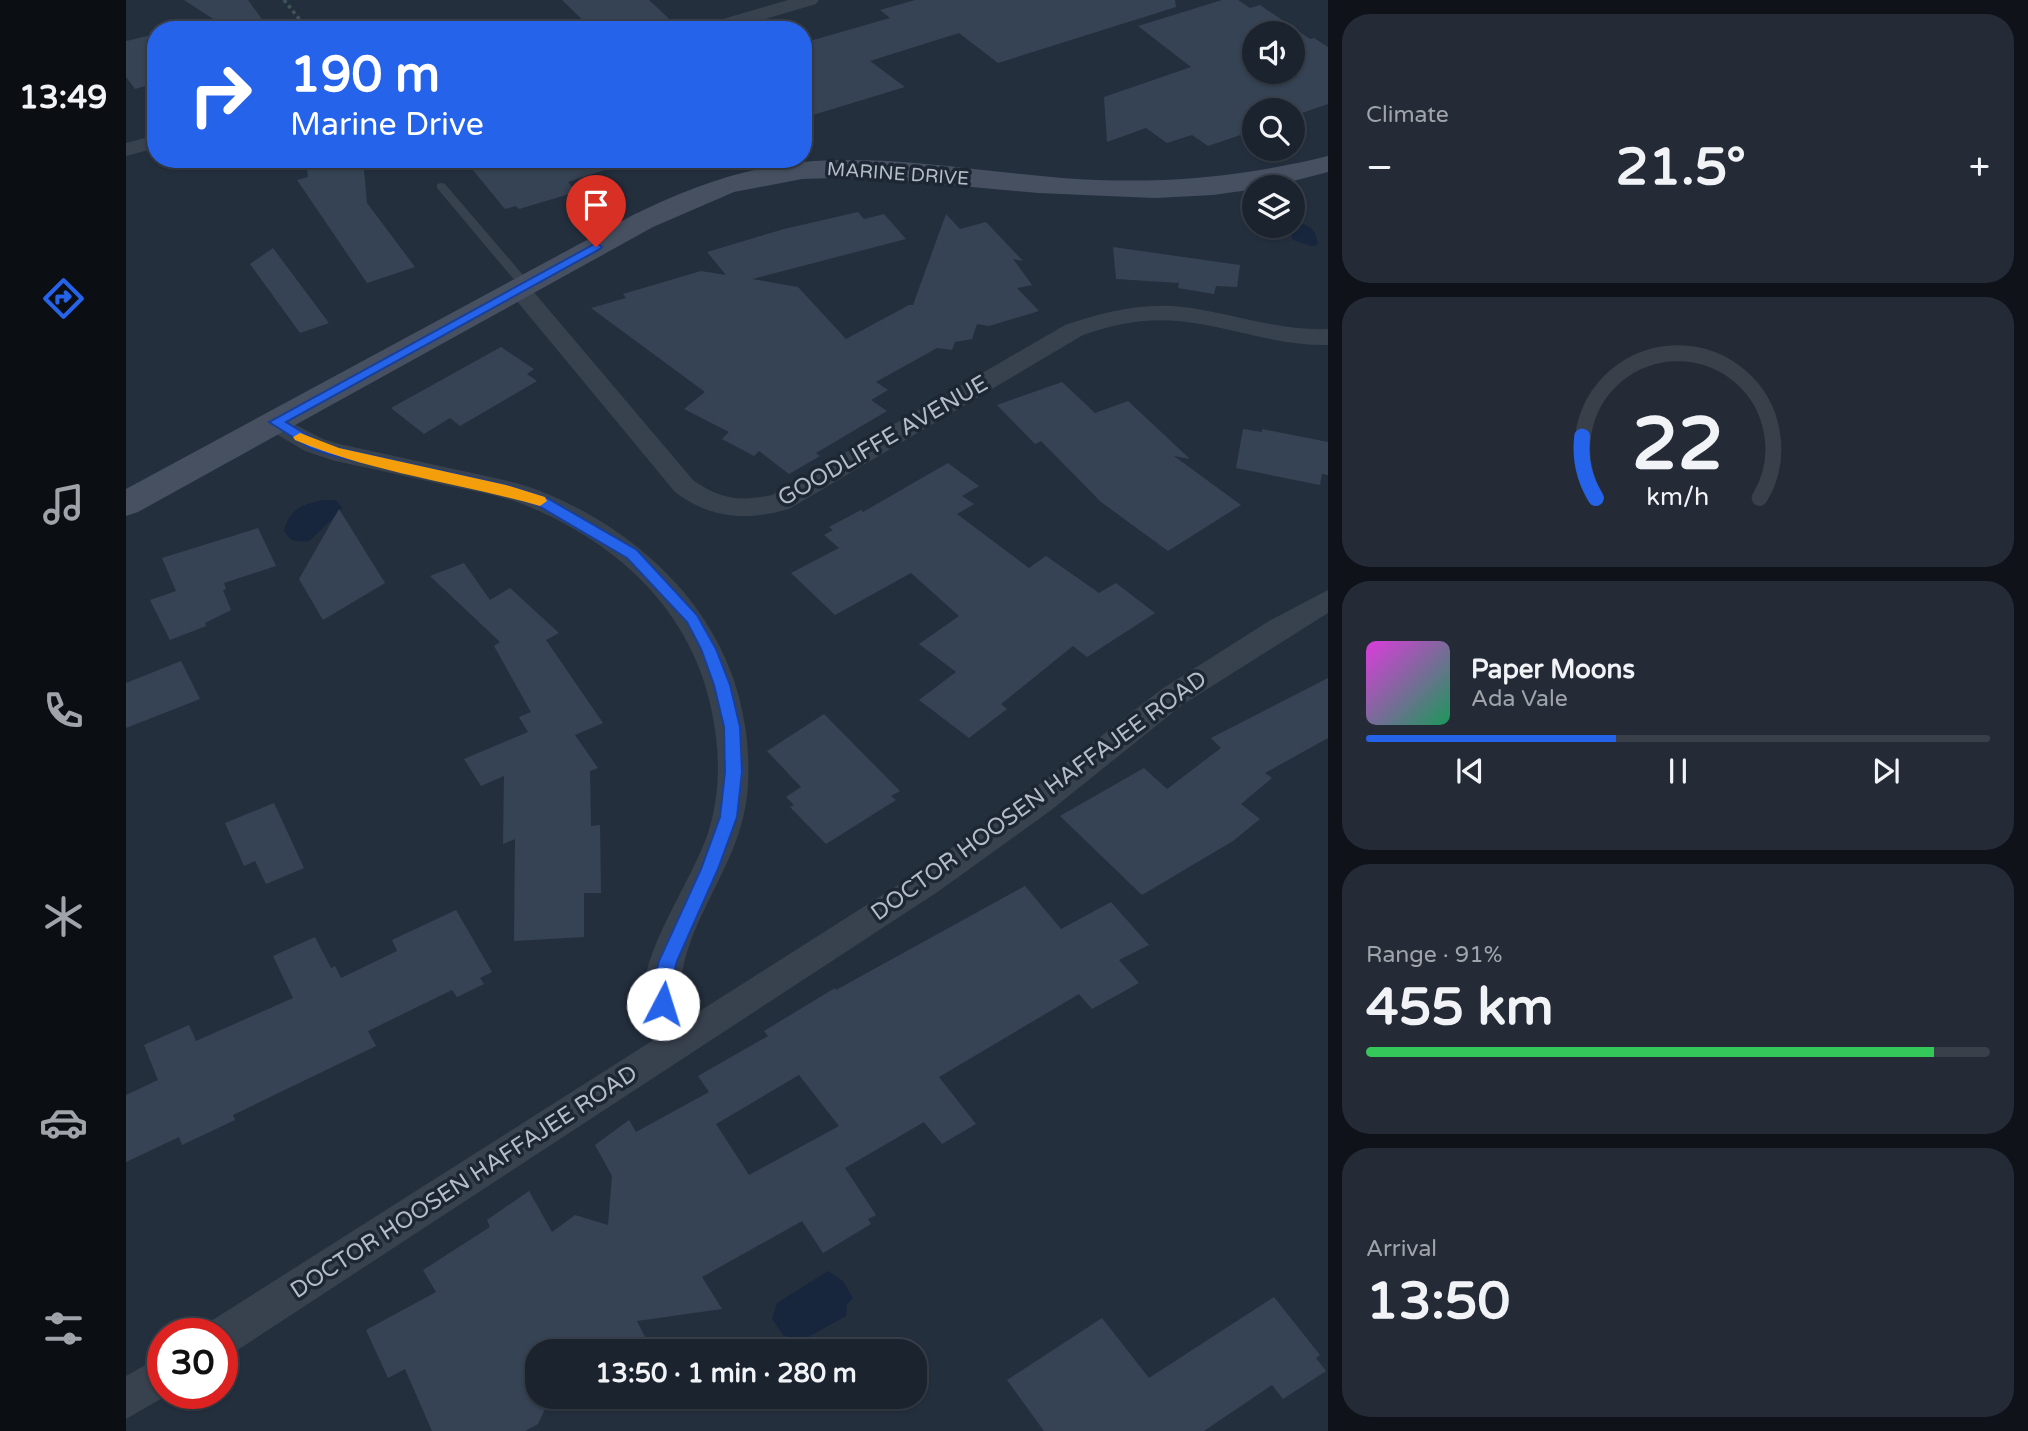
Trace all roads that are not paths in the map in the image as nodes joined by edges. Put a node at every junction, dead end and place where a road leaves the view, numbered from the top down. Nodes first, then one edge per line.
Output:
1 (809, 0) edge
2 (737, 21) edge
3 (147, 144) edge
4 (126, 150) edge
5 (1328, 164) edge
6 (441, 186) dead end
7 (522, 287) junction
8 (1328, 337) edge
9 (275, 422) junction
10 (126, 504) edge
11 (1328, 600) edge
12 (675, 1047) junction
13 (238, 1327) edge
14 (147, 1385) edge
15 (126, 1399) edge

1 - 2 street
3 - 4 street
5 - 7 street, MARINE DRIVE
6 - 7 lane
7 - 8 street, GOODLIFFE AVENUE
7 - 9 street, MARINE DRIVE
9 - 10 street, MARINE DRIVE
9 - 12 street
11 - 12 street, DOCTOR HOOSEN HAFFAJEE ROAD
12 - 13 street, DOCTOR HOOSEN HAFFAJEE ROAD
14 - 15 street

